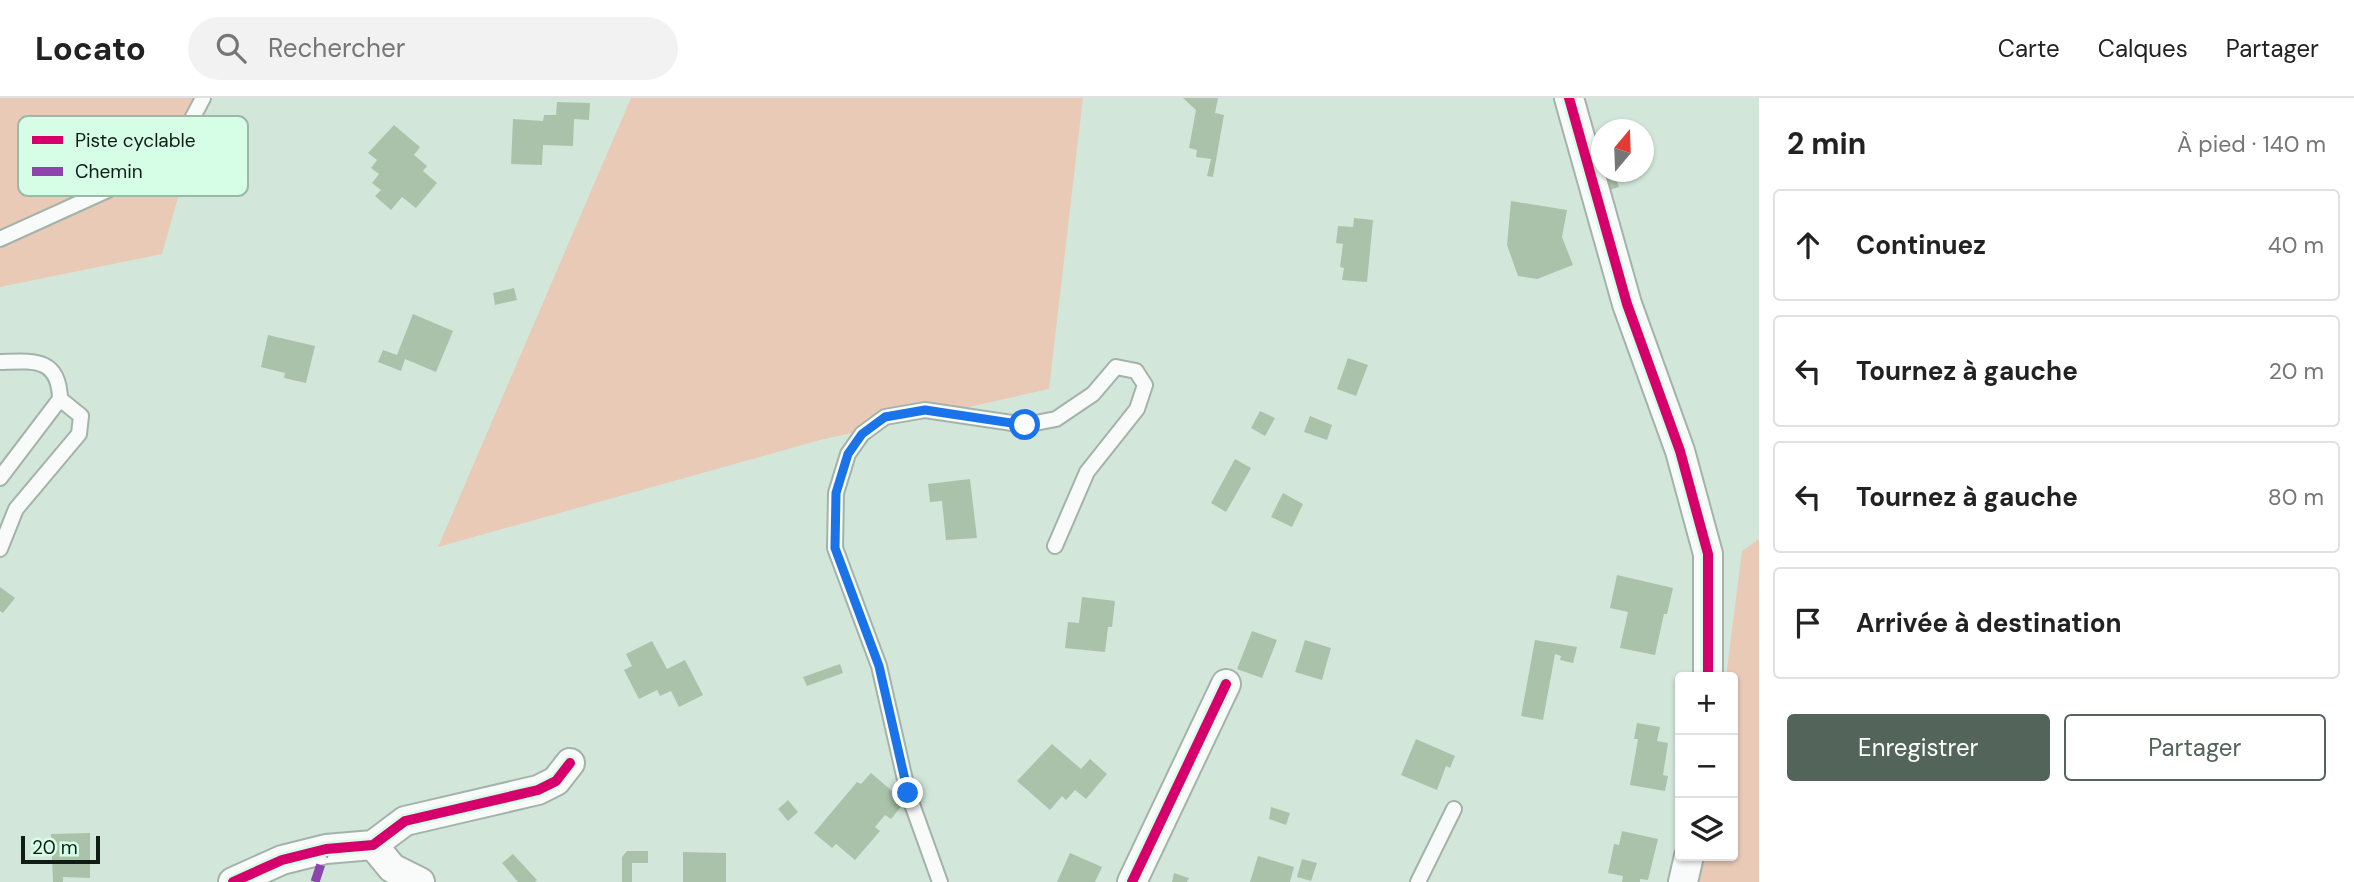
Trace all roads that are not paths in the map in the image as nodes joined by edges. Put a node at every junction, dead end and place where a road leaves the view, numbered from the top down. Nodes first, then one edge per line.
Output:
1 (203, 98) edge
2 (1569, 98) edge
3 (194, 116) edge
4 (95, 196) edge
5 (0, 239) edge
6 (0, 362) edge
7 (60, 400) junction
8 (0, 478) edge
9 (1055, 547) dead end
10 (0, 549) edge
11 (1708, 672) edge
12 (1226, 684) dead end
13 (570, 763) dead end
14 (1454, 809) dead end
15 (373, 845) junction
16 (1688, 861) edge
17 (233, 882) edge
18 (420, 882) edge
19 (940, 882) edge
20 (1132, 882) edge
21 (1418, 882) edge
22 (1684, 882) edge

1 - 3 lane
2 - 11 street
4 - 5 lane
6 - 7 lane
7 - 8 lane
7 - 10 lane
9 - 19 lane
12 - 20 street
13 - 15 street
14 - 21 lane
15 - 17 street
15 - 18 street
16 - 22 street

